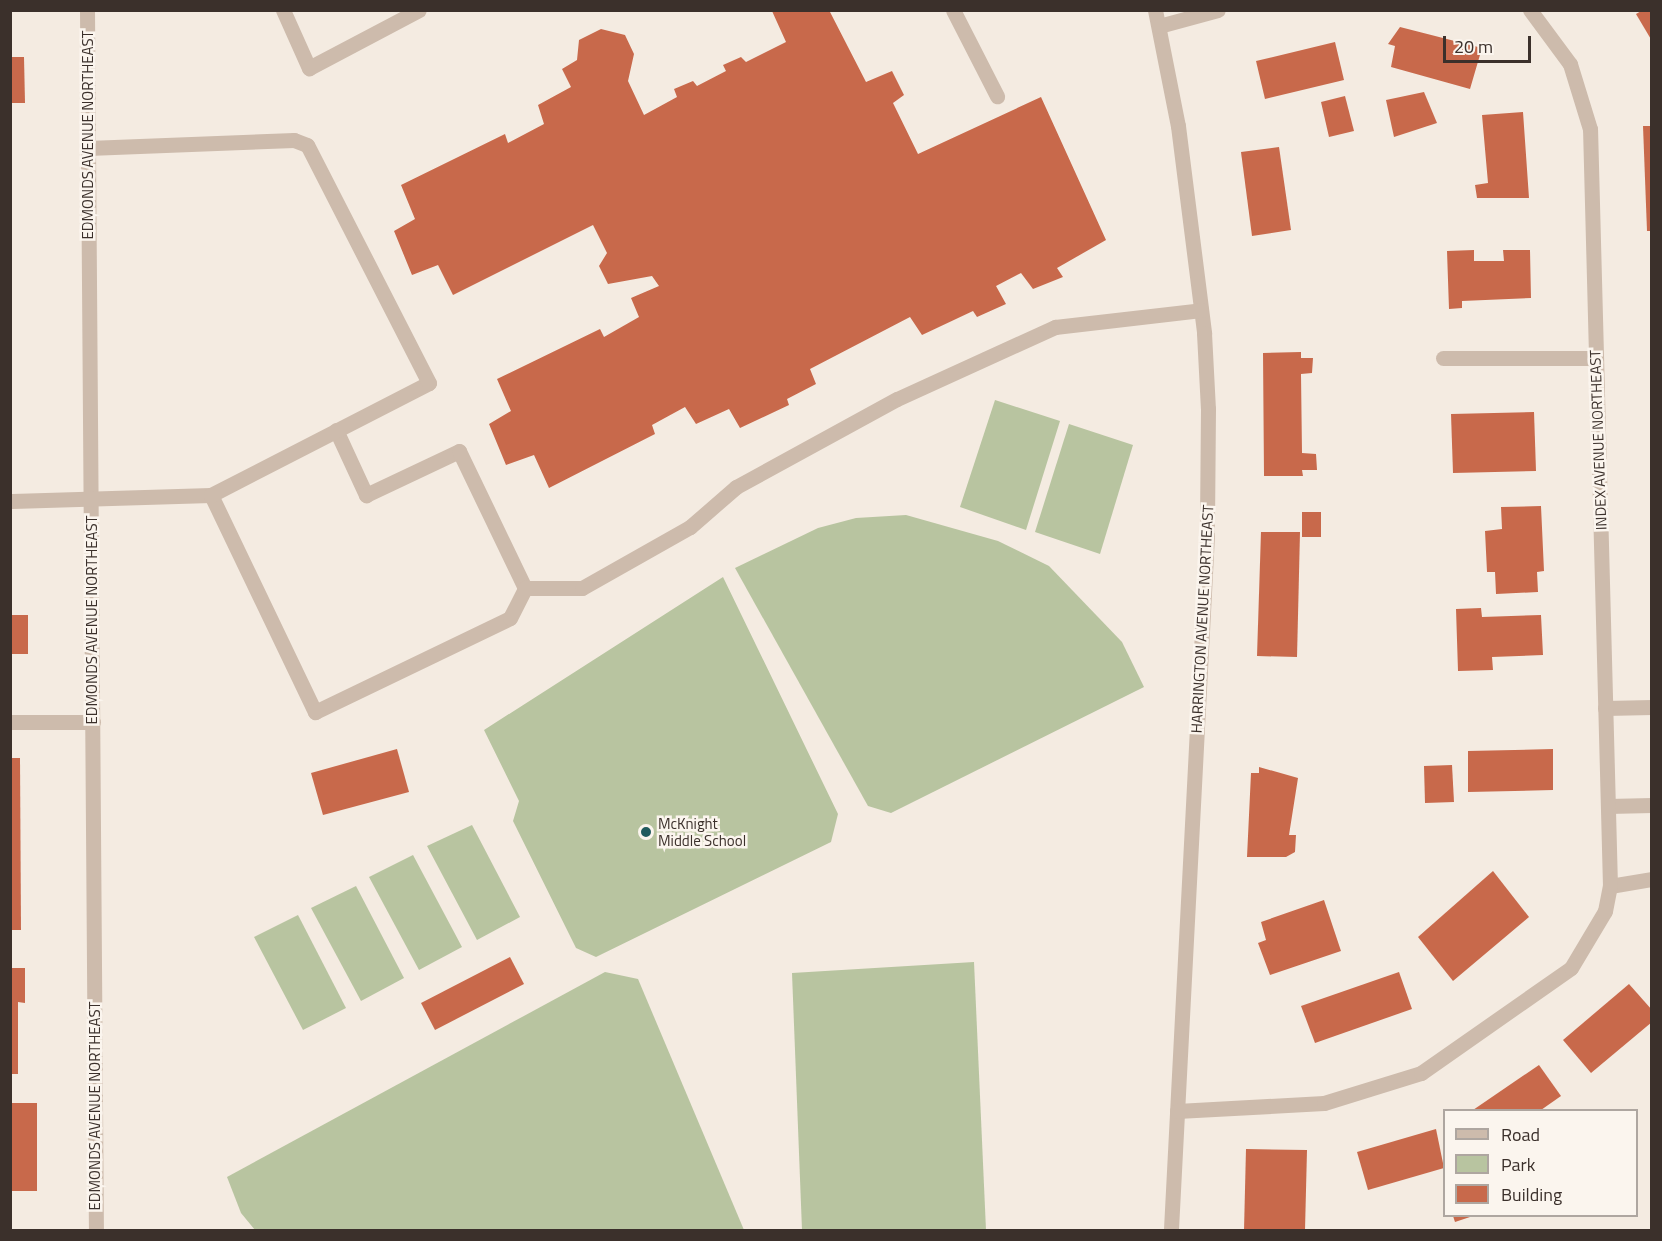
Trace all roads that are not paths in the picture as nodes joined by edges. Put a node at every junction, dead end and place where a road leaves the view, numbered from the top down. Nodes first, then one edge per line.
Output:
1 (87, 10) edge
2 (283, 10) edge
3 (418, 10) edge
4 (953, 10) edge
5 (1155, 10) edge
6 (1218, 10) edge
7 (1530, 10) edge
8 (1159, 26) junction
9 (997, 96) dead end
10 (88, 148) junction
11 (1201, 310) junction
12 (1443, 358) dead end
13 (1596, 358) junction
14 (336, 430) junction
15 (211, 495) junction
16 (92, 499) junction
17 (12, 501) edge
18 (525, 588) junction
19 (1652, 707) edge
20 (1605, 708) junction
21 (10, 722) edge
22 (93, 723) junction
23 (1652, 805) edge
24 (1608, 806) junction
25 (1652, 879) edge
26 (1610, 886) junction
27 (1178, 1111) junction
28 (96, 1230) edge
29 (1171, 1230) edge

1 - 10 street, EDMONDS AVENUE NORTHEAST
2 - 3 street
4 - 9 street
5 - 8 street, HARRINGTON AVENUE NORTHEAST
6 - 8 street
7 - 13 street, INDEX AVENUE NORTHEAST
8 - 11 street, HARRINGTON AVENUE NORTHEAST
10 - 14 street
10 - 16 street, EDMONDS AVENUE NORTHEAST
11 - 18 street
11 - 27 street, HARRINGTON AVENUE NORTHEAST
12 - 13 street
13 - 20 street, INDEX AVENUE NORTHEAST
14 - 15 street
14 - 18 street
15 - 16 street
15 - 18 street
16 - 17 street
16 - 22 street, EDMONDS AVENUE NORTHEAST
19 - 20 street
20 - 24 street, INDEX AVENUE NORTHEAST
21 - 22 street
22 - 28 street, EDMONDS AVENUE NORTHEAST
23 - 24 street
24 - 26 street, INDEX AVENUE NORTHEAST
25 - 26 street
26 - 27 street, INDEX AVENUE NORTHEAST
27 - 29 street, HARRINGTON AVENUE NORTHEAST

